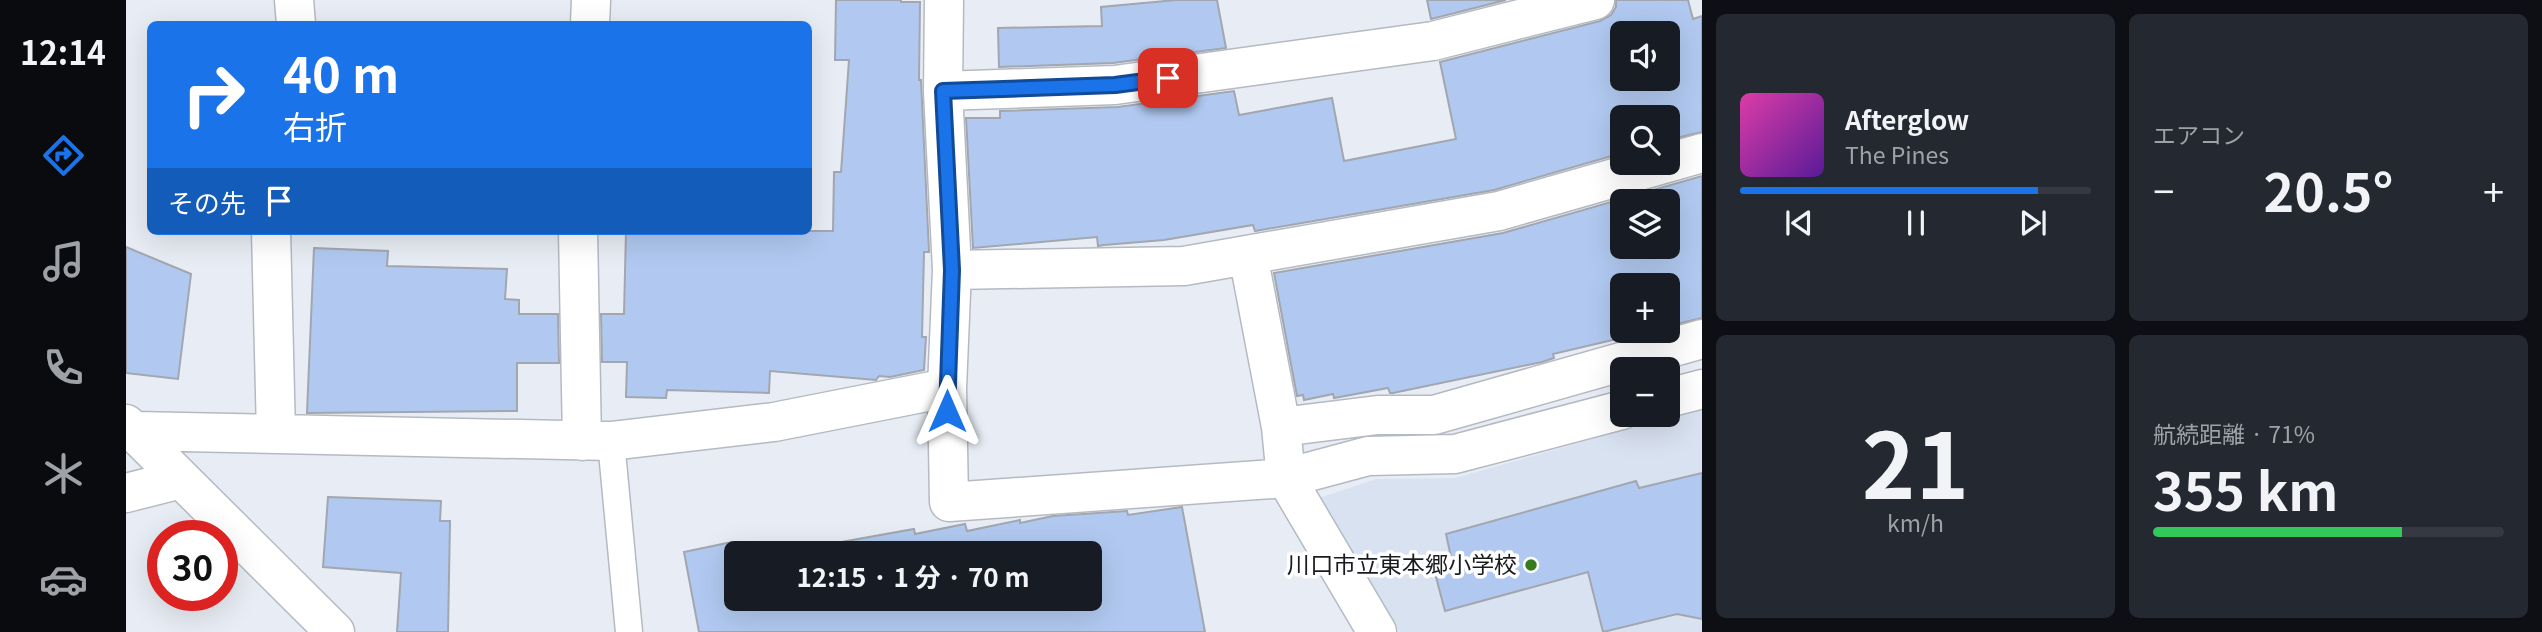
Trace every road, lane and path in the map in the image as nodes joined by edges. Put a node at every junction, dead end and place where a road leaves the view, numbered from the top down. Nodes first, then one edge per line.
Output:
1 (294, 0) edge
2 (591, 0) edge
3 (944, 0) edge
4 (1595, 0) edge
5 (296, 21) edge
6 (590, 21) edge
7 (943, 91) junction
8 (1702, 153) edge
9 (271, 235) edge
10 (578, 235) edge
11 (1248, 255) junction
12 (952, 270) junction
13 (1702, 339) edge
14 (947, 388) junction
15 (1702, 389) edge
16 (1680, 395) edge
17 (1610, 413) edge
18 (1281, 427) junction
19 (130, 428) edge
20 (276, 434) junction
21 (596, 441) junction
22 (1286, 478) junction
23 (181, 479) junction
24 (126, 494) edge
25 (335, 632) edge
26 (629, 632) edge
27 (1377, 632) edge

1 - 5 street
2 - 6 street
3 - 7 street
4 - 7 street
7 - 12 street
8 - 11 street
9 - 20 street
10 - 21 street
11 - 12 street
11 - 18 street
12 - 14 street
13 - 18 street
14 - 21 street
14 - 22 street
15 - 16 street
17 - 22 street
18 - 22 street
19 - 20 street
19 - 23 street
20 - 21 street
21 - 26 lane
22 - 27 street
23 - 24 street
23 - 25 street

